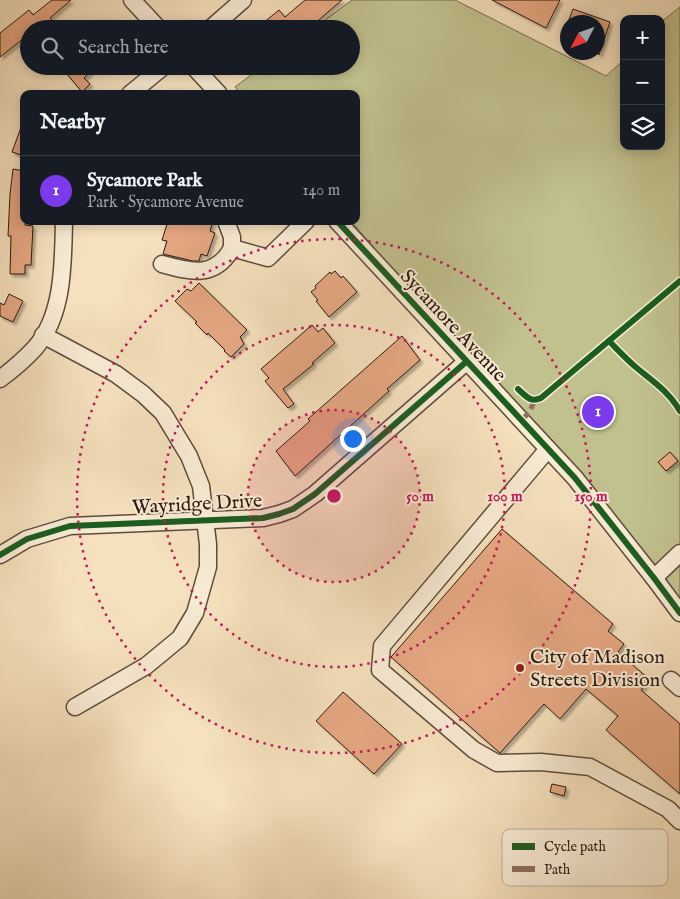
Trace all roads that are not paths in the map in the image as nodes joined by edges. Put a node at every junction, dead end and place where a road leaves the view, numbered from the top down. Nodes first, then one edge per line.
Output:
1 (132, 0) edge
2 (243, 0) edge
3 (151, 20) edge
4 (220, 20) edge
5 (153, 75) edge
6 (202, 75) edge
7 (135, 90) edge
8 (215, 90) edge
9 (64, 225) edge
10 (228, 225) edge
11 (302, 225) edge
12 (340, 225) edge
13 (232, 248) junction
14 (162, 264) dead end
15 (44, 334) junction
16 (466, 362) junction
17 (0, 379) edge
18 (548, 449) junction
19 (206, 520) junction
20 (680, 553) edge
21 (0, 555) edge
22 (654, 578) junction
23 (680, 613) edge
24 (75, 707) dead end
25 (680, 821) edge

1 - 3 street
2 - 4 street
5 - 7 street
6 - 8 street
9 - 15 street
10 - 13 street
11 - 13 street
12 - 16 street, Sycamore Avenue
13 - 14 street
15 - 17 street
15 - 19 street
16 - 18 street, Sycamore Avenue
16 - 19 street, Wayridge Drive
18 - 22 street, Sycamore Avenue
18 - 25 street
19 - 21 street, Wayridge Drive
19 - 24 street
20 - 22 street
22 - 23 street, Sycamore Avenue

